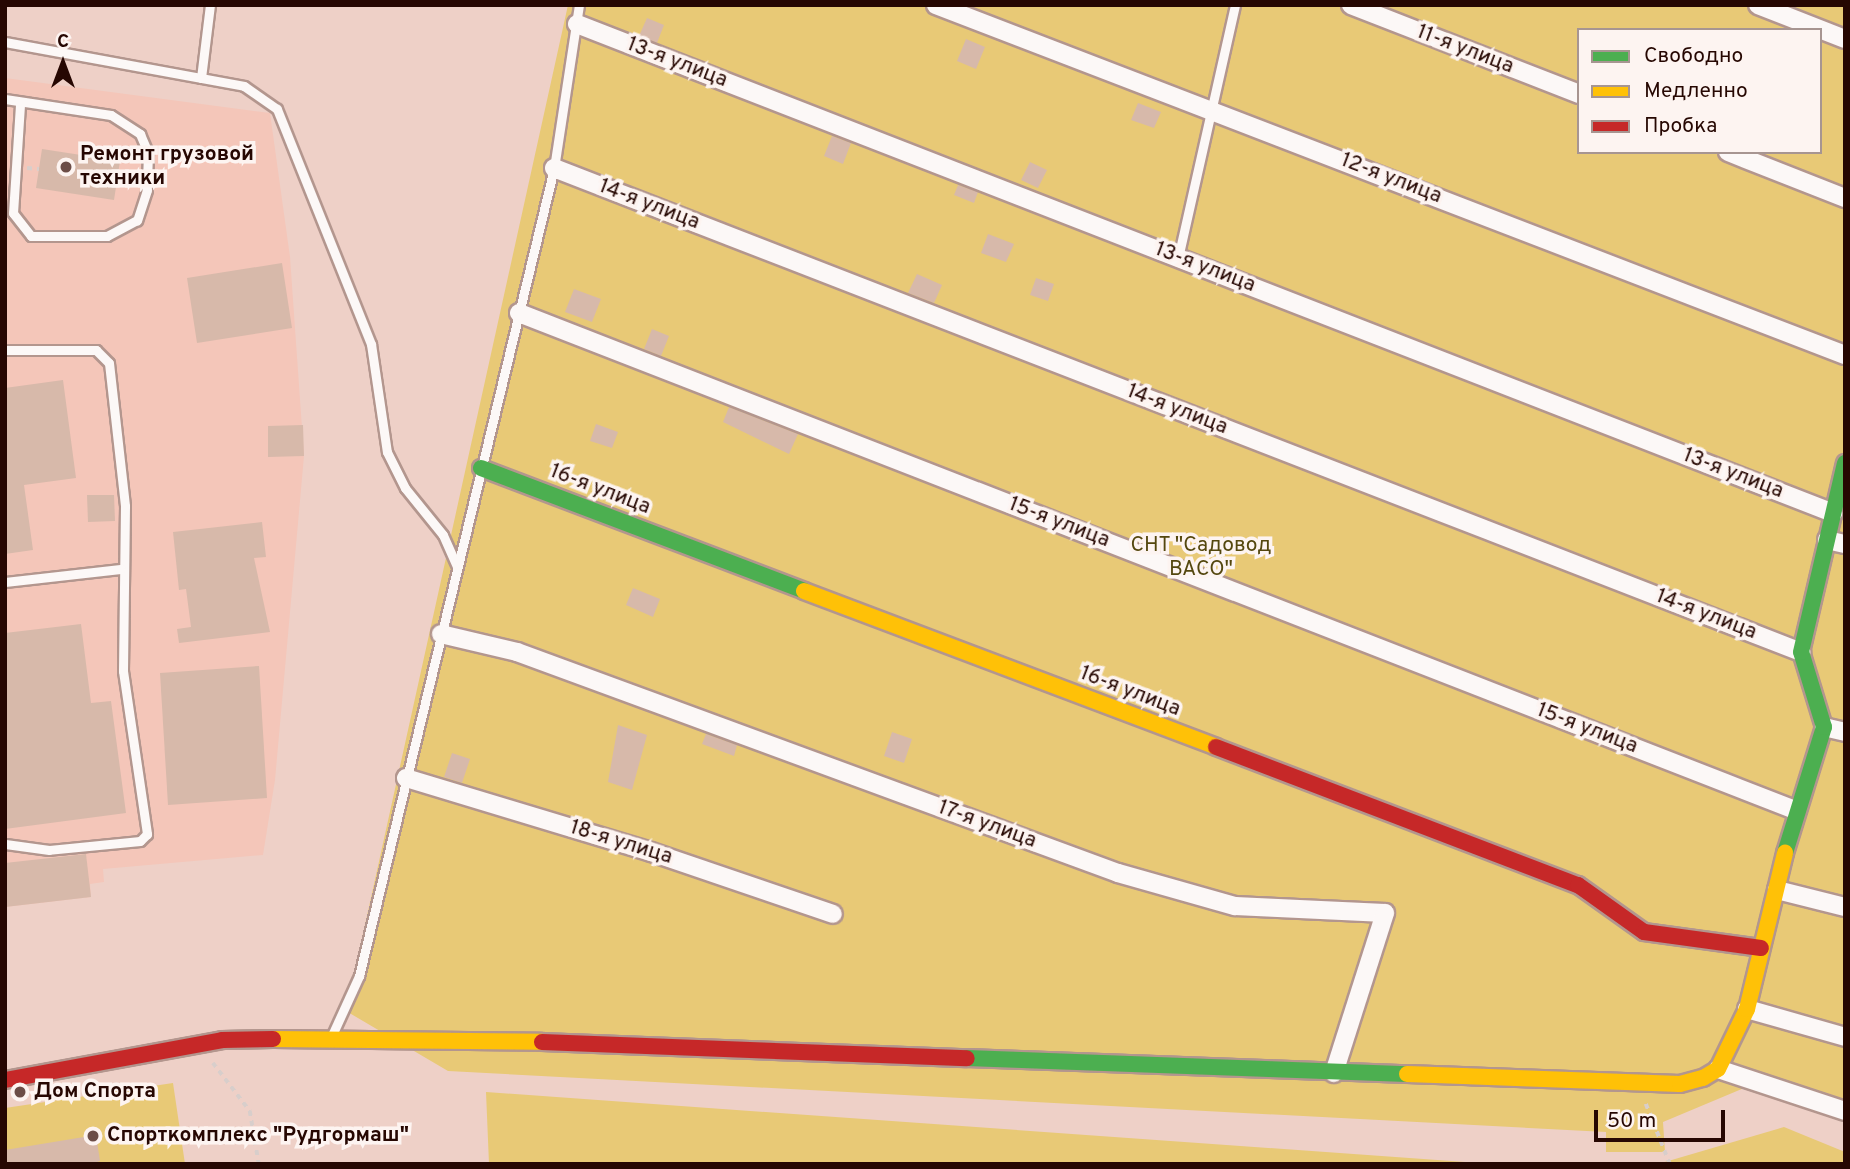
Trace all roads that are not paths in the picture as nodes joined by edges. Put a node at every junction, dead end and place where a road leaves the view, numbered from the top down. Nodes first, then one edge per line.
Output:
1 (210, 5) edge
2 (579, 5) edge
3 (936, 5) edge
4 (1235, 5) edge
5 (1351, 5) edge
6 (1758, 5) edge
7 (577, 24) junction
8 (1817, 28) edge
9 (1822, 30) edge
10 (1845, 39) edge
11 (5, 43) edge
12 (201, 78) junction
13 (1577, 93) edge
14 (5, 99) edge
15 (20, 104) junction
16 (1214, 111) junction
17 (1733, 154) edge
18 (554, 168) junction
19 (1845, 198) edge
20 (1178, 258) junction
21 (519, 313) junction
22 (5, 350) edge
23 (1845, 355) edge
24 (1845, 463) edge
25 (481, 468) junction
26 (1833, 513) junction
27 (1827, 540) junction
28 (1845, 544) edge
29 (457, 566) junction
30 (120, 569) junction
31 (5, 582) edge
32 (441, 634) junction
33 (1801, 652) junction
34 (1824, 727) junction
35 (1845, 732) edge
36 (406, 778) junction
37 (1795, 810) junction
38 (5, 845) edge
39 (1777, 890) junction
40 (1845, 907) edge
41 (833, 914) dead end
42 (1761, 948) junction
43 (1747, 1009) junction
44 (1845, 1037) edge
45 (331, 1038) junction
46 (1718, 1069) junction
47 (1334, 1073) junction
48 (5, 1080) edge
49 (1845, 1111) edge

1 - 12 lane
2 - 7 lane
3 - 16 street, 12-я улица
4 - 16 lane
5 - 13 street, 11-я улица
6 - 8 street
7 - 18 lane
7 - 20 street, 13-я улица
9 - 10 street
11 - 12 lane
12 - 29 lane
14 - 15 lane
15 - 15 lane
16 - 20 lane
16 - 23 street, 12-я улица
17 - 19 street
18 - 21 lane
18 - 33 street, 14-я улица
20 - 26 street, 13-я улица
21 - 25 lane
21 - 37 street, 15-я улица
22 - 30 lane
24 - 26 street
25 - 29 lane
25 - 42 street, 16-я улица
26 - 27 street
27 - 28 street
27 - 33 street
29 - 32 lane
30 - 31 lane
30 - 38 lane
32 - 36 lane
32 - 47 street, 17-я улица
33 - 34 street
34 - 35 street
34 - 37 street
36 - 41 street, 18-я улица
36 - 45 lane
37 - 39 street
39 - 40 street
39 - 42 street
42 - 43 street
43 - 44 street
43 - 46 street
45 - 47 street
45 - 48 street
46 - 47 street
46 - 49 street

